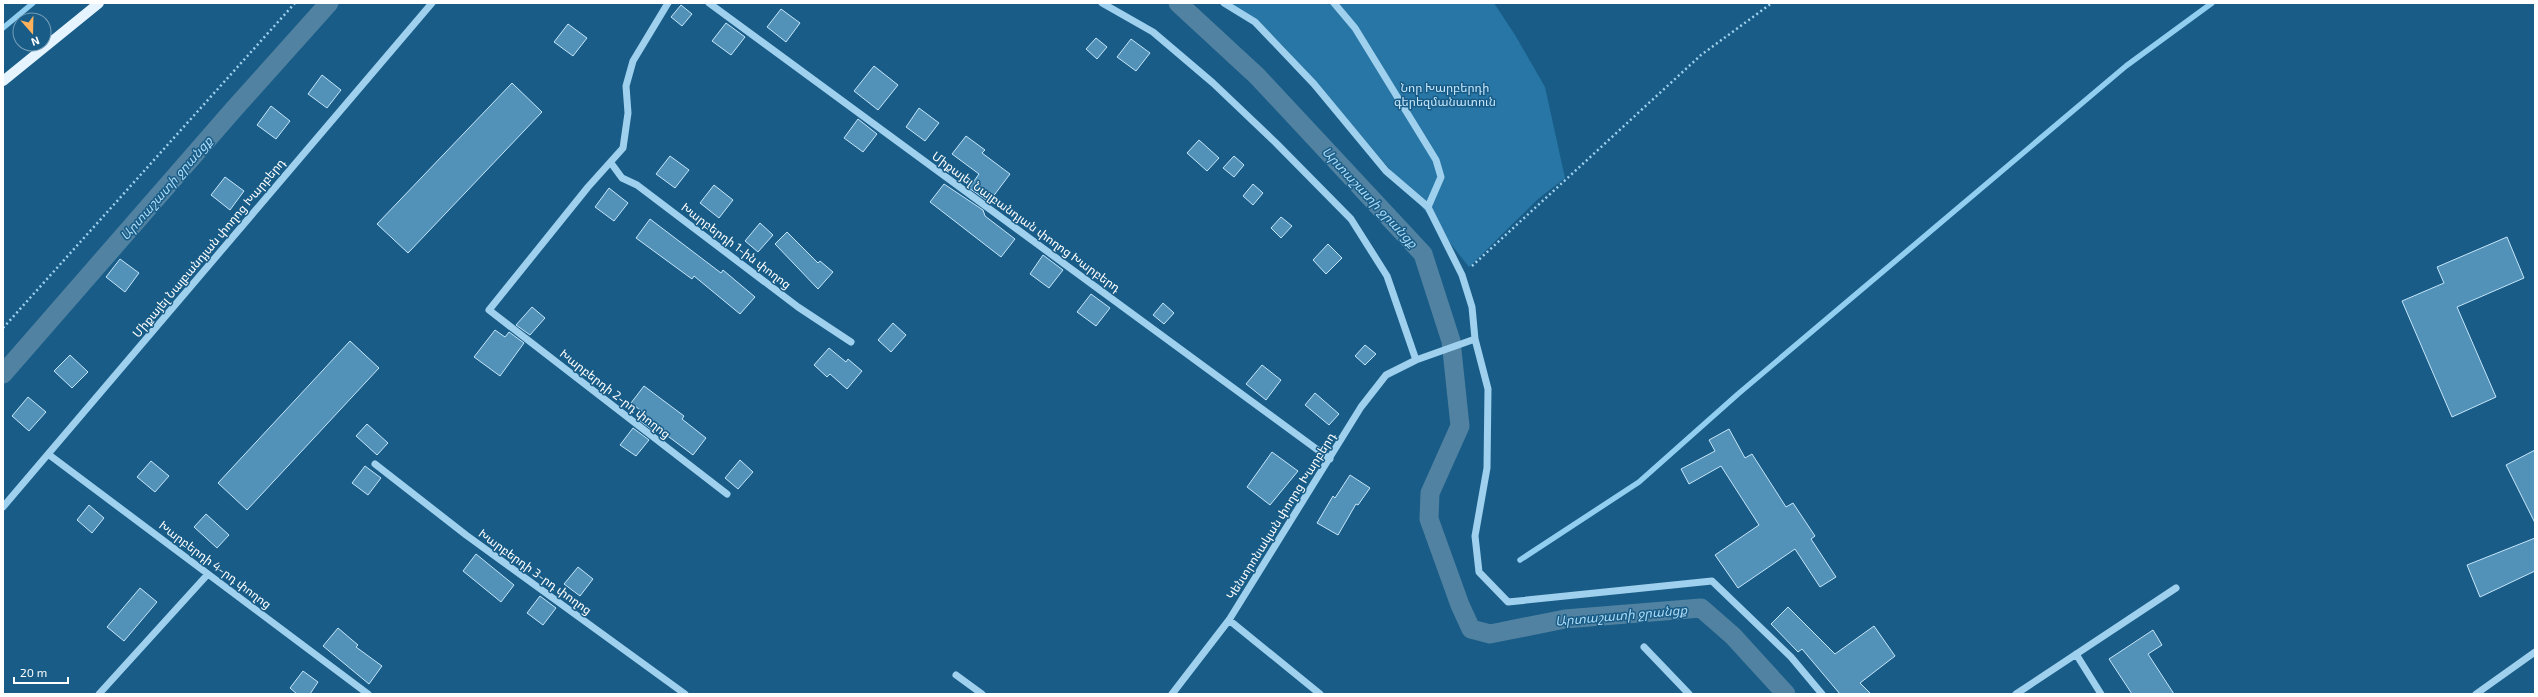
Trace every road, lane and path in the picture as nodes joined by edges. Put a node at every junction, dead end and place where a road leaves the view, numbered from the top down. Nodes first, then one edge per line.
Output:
1 (99, 3) edge
2 (295, 3) edge
3 (432, 3) edge
4 (668, 3) edge
5 (709, 3) edge
6 (1102, 3) edge
7 (1224, 3) edge
8 (1334, 3) edge
9 (1772, 3) edge
10 (3, 81) edge
11 (611, 163) junction
12 (1428, 207) junction
13 (1462, 275) junction
14 (3, 328) edge
15 (1475, 339) junction
16 (851, 342) dead end
17 (1416, 360) junction
18 (48, 454) junction
19 (1330, 459) junction
20 (375, 464) dead end
21 (727, 494) dead end
22 (3, 507) edge
23 (208, 574) junction
24 (2176, 588) dead end
25 (1229, 620) junction
26 (1644, 647) dead end
27 (2535, 652) edge
28 (2076, 654) junction
29 (956, 675) dead end
30 (99, 694) edge
31 (368, 694) edge
32 (685, 694) edge
33 (982, 694) edge
34 (1172, 694) edge
35 (1320, 694) edge
36 (1689, 694) edge
37 (1822, 694) edge
38 (2016, 694) edge
39 (2102, 694) edge
40 (2476, 694) edge

1 - 10 main road
2 - 14 path
3 - 18 street, Միքայել Նալբանդյան փողոց Խարբերդ
4 - 11 street
5 - 19 street, Միքայել Նալբանդյան փողոց Խարբերդ
6 - 17 street
7 - 12 street
8 - 12 street
9 - 13 path
11 - 16 street, Խարբերդի 1-ին փողոց
11 - 21 street, Խարբերդի 2-րդ փողոց
12 - 13 street
13 - 15 street
15 - 17 street, Կենտրոնական փողոց Խարբերդ
15 - 37 street
17 - 19 street, Կենտրոնական փողոց Խարբերդ
18 - 22 street, Միքայել Նալբանդյան փողոց Խարբերդ
18 - 23 street, Խարբերդի 4-րդ փողոց
19 - 25 street, Կենտրոնական փողոց Խարբերդ
20 - 32 street, Խարբերդի 3-րդ փողոց
23 - 30 street
23 - 31 street, Խարբերդի 4-րդ փողոց
24 - 28 street
25 - 34 street, Կենտրոնական փողոց Խարբերդ
25 - 35 street
26 - 36 street
27 - 40 street
28 - 38 street
28 - 39 street
29 - 33 street

